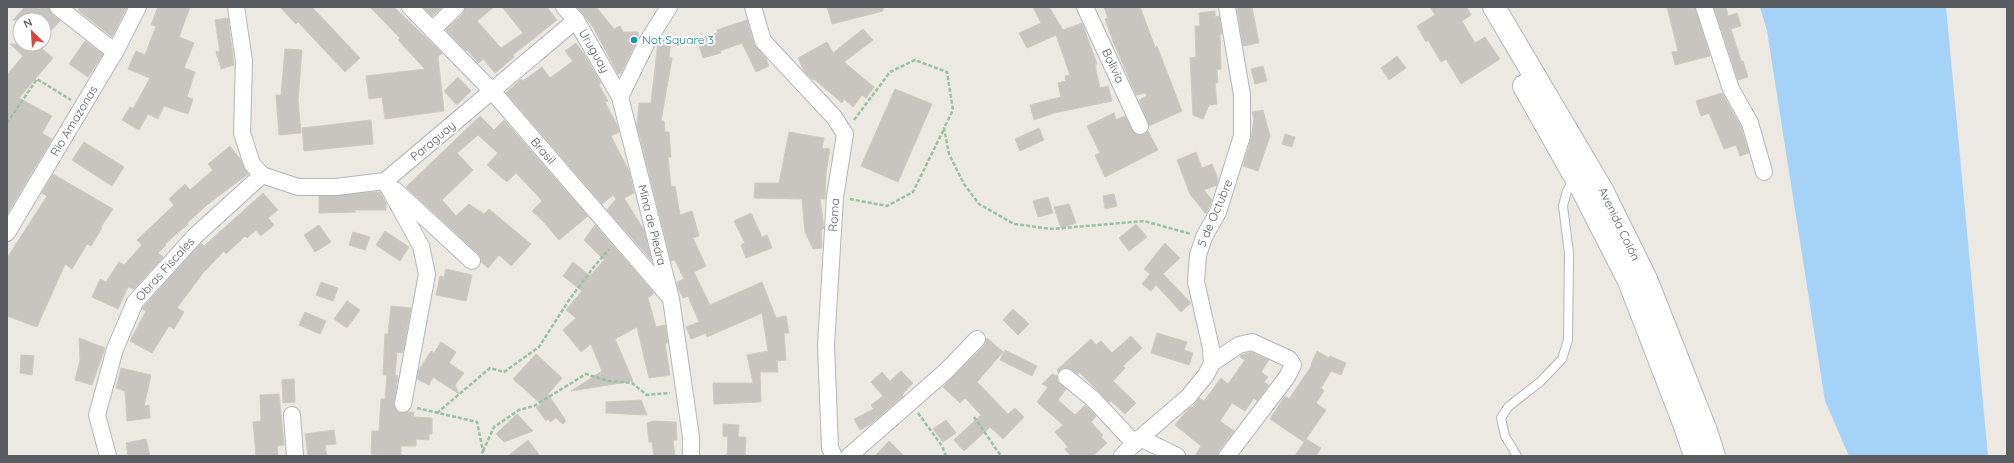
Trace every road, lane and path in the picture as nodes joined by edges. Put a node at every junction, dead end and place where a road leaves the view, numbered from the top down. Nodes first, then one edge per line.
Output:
1 (58, 7) edge
2 (138, 7) edge
3 (236, 7) edge
4 (410, 7) edge
5 (456, 7) edge
6 (564, 7) edge
7 (669, 7) edge
8 (754, 7) edge
9 (1085, 7) edge
10 (1227, 7) edge
11 (1479, 7) edge
12 (1494, 7) edge
13 (1704, 7) edge
14 (576, 20) junction
15 (432, 30) junction
16 (115, 52) junction
17 (492, 91) junction
18 (620, 97) junction
19 (82, 107) junction
20 (7, 122) edge
21 (1140, 126) dead end
22 (944, 128) junction
23 (845, 134) junction
24 (1764, 172) dead end
25 (262, 175) junction
26 (1576, 177) junction
27 (385, 181) junction
28 (836, 196) junction
29 (7, 233) edge
30 (1204, 237) junction
31 (619, 239) junction
32 (472, 261) dead end
33 (671, 299) junction
34 (977, 339) dead end
35 (1212, 362) junction
36 (1066, 377) dead end
37 (684, 392) junction
38 (910, 403) junction
39 (403, 404) joint
40 (437, 413) junction
41 (292, 415) dead end
42 (974, 417) dead end
43 (1137, 441) junction
44 (483, 451) junction
45 (108, 456) edge
46 (295, 456) edge
47 (481, 456) edge
48 (691, 456) edge
49 (834, 456) edge
50 (849, 456) edge
51 (946, 456) edge
52 (1001, 456) edge
53 (1122, 456) edge
54 (1177, 456) edge
55 (1227, 456) edge
56 (1517, 456) edge
57 (1695, 456) edge
58 (1714, 456) edge

1 - 16 street
2 - 16 street, Rio Amazonas
3 - 25 street
4 - 15 street, Brasil
5 - 15 street
6 - 14 street, Uruguay
7 - 18 street
8 - 23 street
9 - 21 street, Bolivia
10 - 30 street, 5 de Octubre
11 - 26 main road, Avenida Colón
12 - 58 main road, Avenida Colón
13 - 24 street
14 - 17 street, Paraguay
14 - 18 street, Uruguay
15 - 17 street, Brasil
16 - 19 street, Rio Amazonas
17 - 27 street, Paraguay
17 - 31 street, Brasil
18 - 33 street, Mina de Piedra
19 - 20 path
19 - 29 street, Rio Amazonas
22 - 23 path
22 - 28 path
22 - 30 path
23 - 28 street, Roma
25 - 27 street
25 - 45 street, Obras Fiscales
26 - 56 lane
26 - 57 main road, Avenida Colón
27 - 32 street
27 - 39 street
28 - 49 street, Roma
30 - 35 street, 5 de Octubre
31 - 33 street, Brasil
31 - 40 path
33 - 37 street, Mina de Piedra
34 - 38 street
35 - 43 street
35 - 55 street
36 - 43 street
37 - 44 path
37 - 48 street, Mina de Piedra
38 - 50 street
38 - 51 path
39 - 40 path
40 - 44 path
41 - 46 street
42 - 52 path
43 - 53 street
43 - 54 street
44 - 47 path

